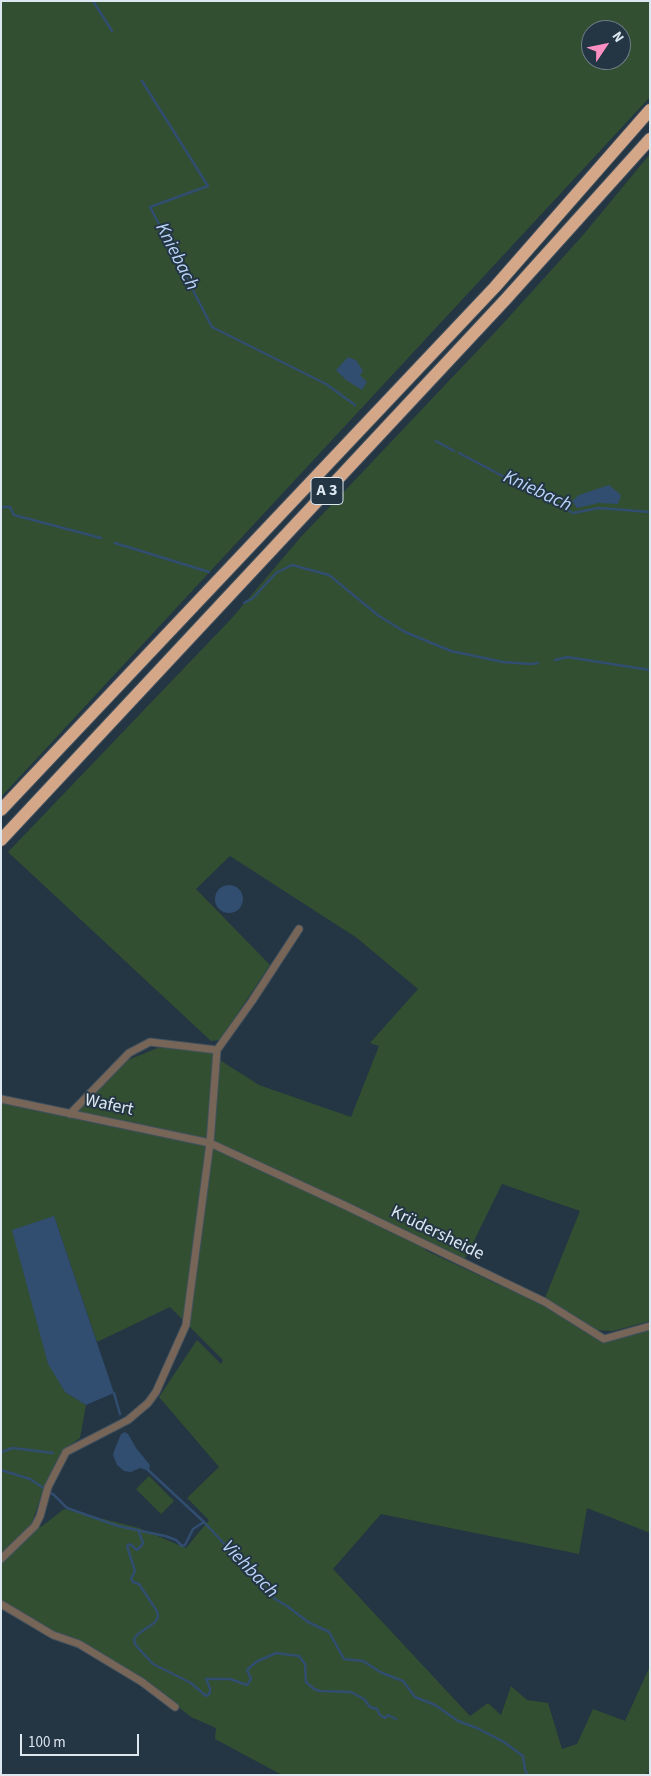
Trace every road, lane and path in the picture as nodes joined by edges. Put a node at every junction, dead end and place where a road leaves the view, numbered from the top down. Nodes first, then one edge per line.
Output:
1 (650, 110) edge
2 (650, 139) edge
3 (1, 810) edge
4 (1, 840) edge
5 (299, 929) dead end
6 (217, 1050) junction
7 (1, 1099) edge
8 (70, 1114) junction
9 (210, 1143) junction
10 (650, 1326) edge
11 (1, 1559) edge
12 (1, 1604) edge
13 (175, 1707) dead end

1 - 3 highway, A 3
2 - 4 highway, A 3
5 - 6 street
6 - 8 street
6 - 9 street
7 - 8 street, Wafert
8 - 9 street, Wafert
9 - 10 street, Krüdersheide
9 - 11 street
12 - 13 street

